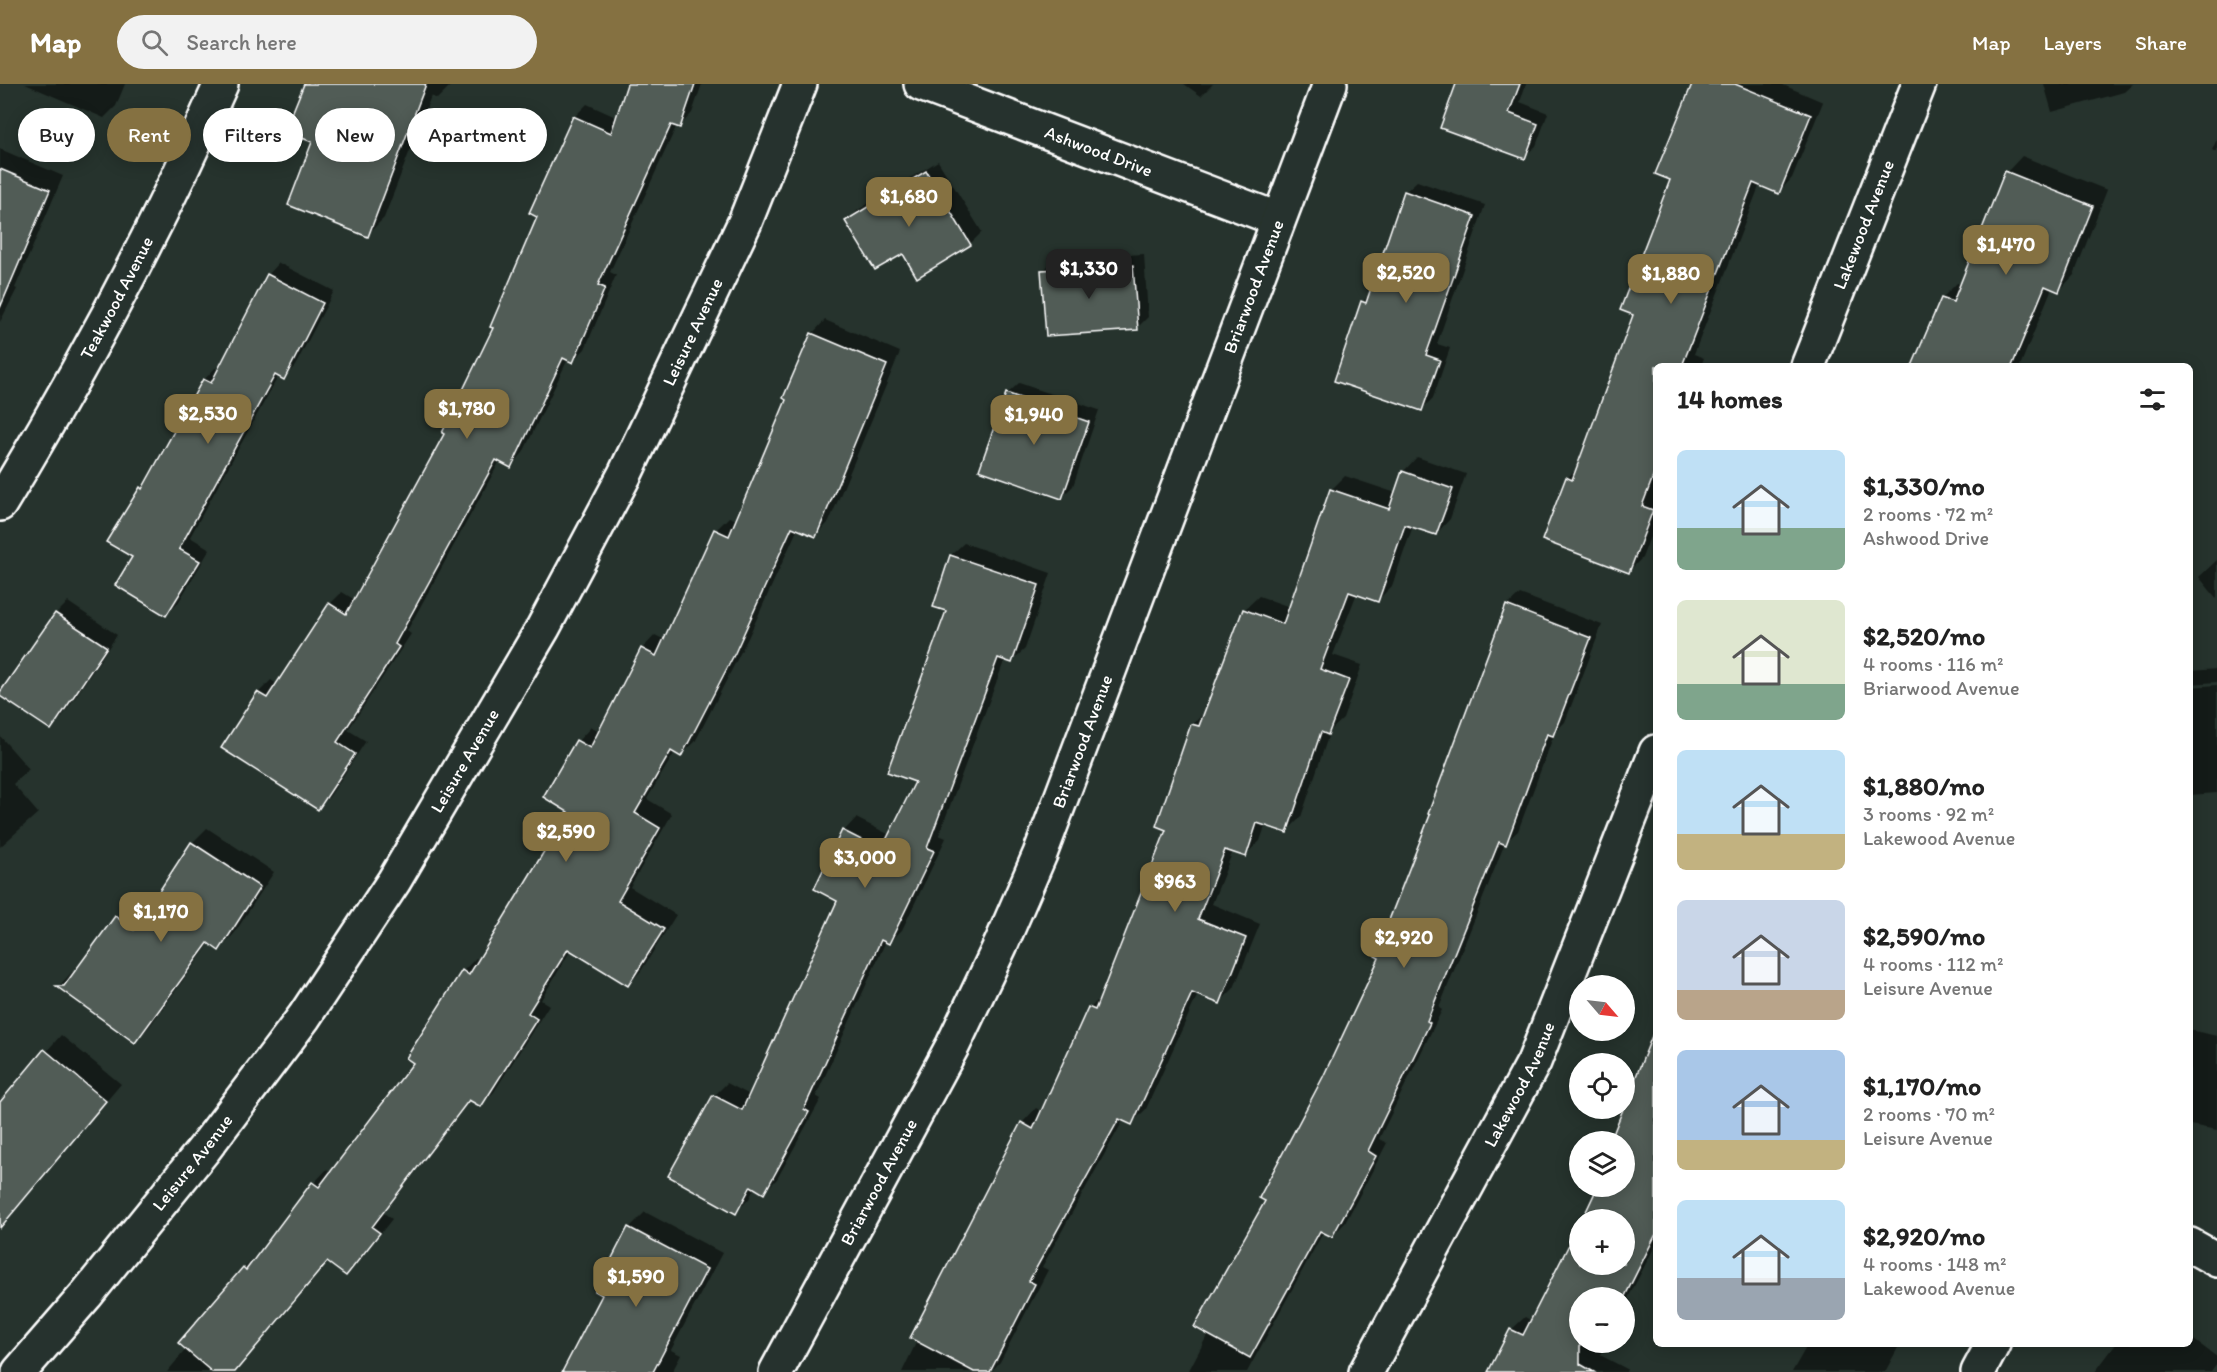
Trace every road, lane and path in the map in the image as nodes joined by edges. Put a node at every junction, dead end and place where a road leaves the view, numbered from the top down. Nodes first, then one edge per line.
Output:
1 (221, 84) edge
2 (800, 84) edge
3 (921, 84) edge
4 (1330, 84) edge
5 (1919, 84) edge
6 (1277, 219) junction
7 (1809, 363) edge
8 (0, 504) edge
9 (1653, 760) edge
10 (2193, 1247) edge
11 (2217, 1260) edge
12 (1992, 1347) edge
13 (20, 1372) edge
14 (776, 1372) edge
15 (1366, 1372) edge
16 (1978, 1372) edge

1 - 8 street, Teakwood Avenue
2 - 13 street, Leisure Avenue
3 - 6 street, Ashwood Drive
4 - 6 street, Briarwood Avenue
5 - 7 street, Lakewood Avenue
6 - 14 street, Briarwood Avenue
9 - 15 street, Lakewood Avenue
10 - 11 street
12 - 16 street

